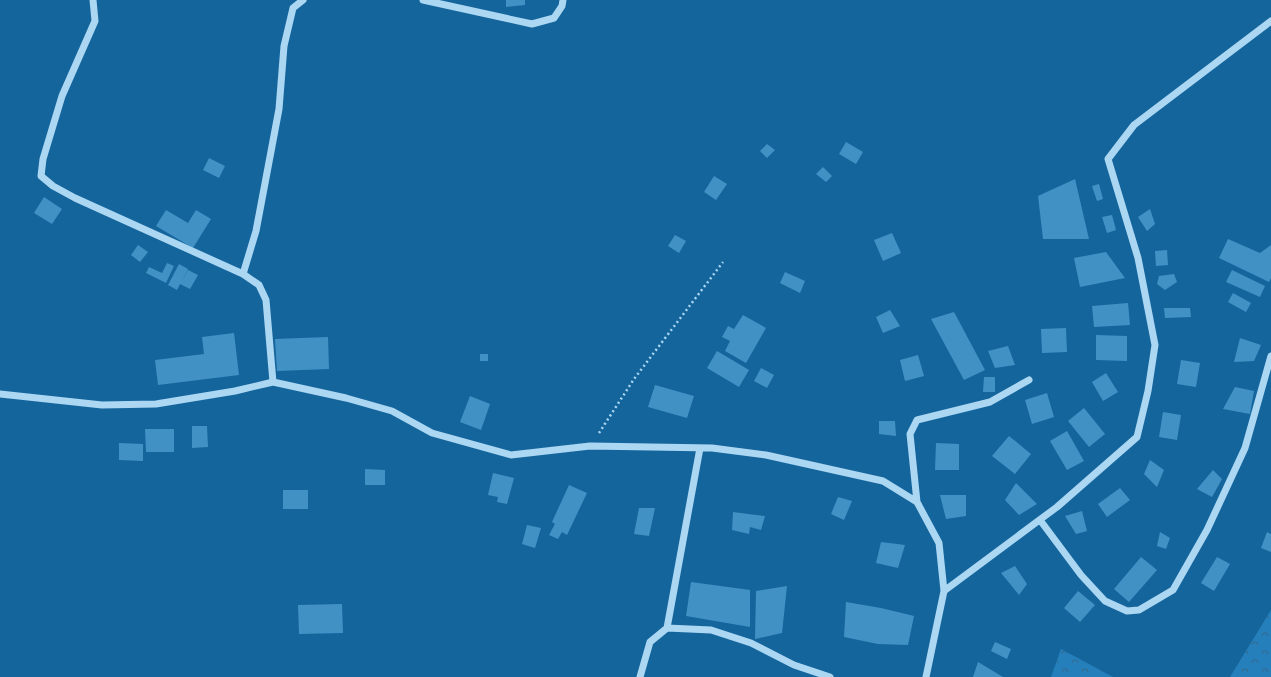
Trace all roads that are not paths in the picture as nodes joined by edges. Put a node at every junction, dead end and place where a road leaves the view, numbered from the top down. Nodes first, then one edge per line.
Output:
1 (93, 0) edge
2 (303, 0) edge
3 (422, 0) edge
4 (562, 0) edge
5 (1271, 21) edge
6 (243, 274) junction
7 (1271, 356) edge
8 (1029, 380) dead end
9 (273, 382) junction
10 (0, 394) edge
11 (700, 448) junction
12 (916, 502) junction
13 (1040, 520) junction
14 (944, 591) junction
15 (667, 628) junction
16 (640, 677) edge
17 (830, 677) edge
18 (926, 677) edge

1 - 6 street
2 - 6 street
3 - 4 street
5 - 13 street
6 - 9 street
7 - 13 street
8 - 12 street
9 - 10 street
9 - 11 street
11 - 12 street
11 - 15 street
12 - 14 street
13 - 14 street
14 - 18 street
15 - 16 street
15 - 17 street

